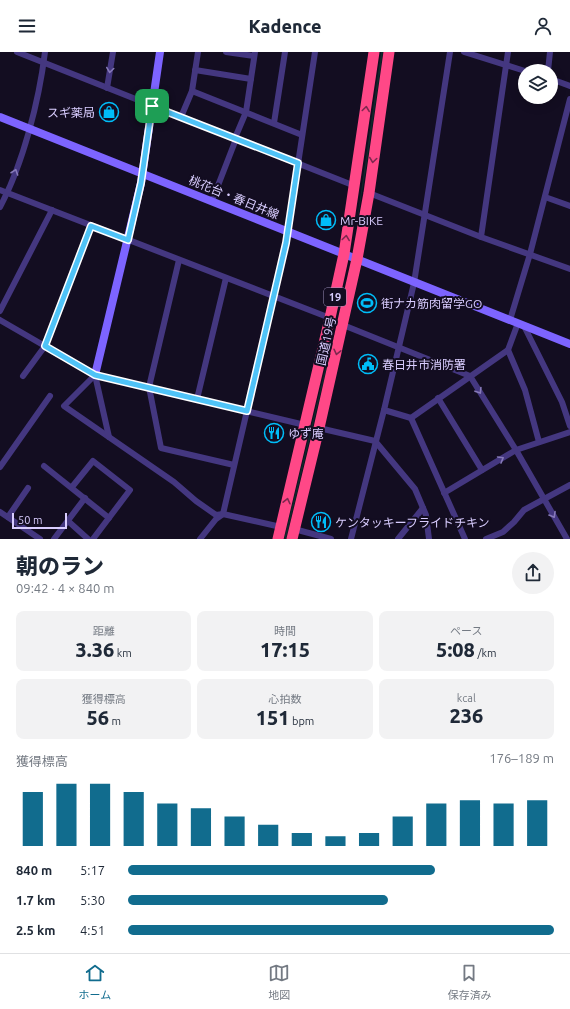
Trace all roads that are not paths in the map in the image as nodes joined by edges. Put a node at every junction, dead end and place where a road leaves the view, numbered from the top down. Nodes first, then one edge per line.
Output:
1 (17, 52) edge
2 (45, 52) edge
3 (113, 52) edge
4 (160, 52) edge
5 (198, 52) edge
6 (226, 52) edge
7 (285, 52) edge
8 (315, 52) edge
9 (374, 52) edge
10 (389, 52) edge
11 (450, 52) edge
12 (464, 52) edge
13 (508, 52) edge
14 (550, 52) edge
15 (255, 54) edge
16 (44, 63) junction
17 (549, 64) edge
18 (506, 65) junction
19 (518, 69) edge
20 (195, 70) junction
21 (251, 79) junction
22 (558, 82) edge
23 (570, 86) edge
24 (107, 88) junction
25 (192, 91) junction
26 (570, 99) edge
27 (152, 106) junction
28 (246, 112) junction
29 (0, 117) edge
30 (181, 117) junction
31 (274, 123) junction
32 (30, 128) junction
33 (302, 135) junction
34 (235, 139) junction
35 (298, 163) junction
36 (142, 174) junction
37 (355, 186) junction
38 (0, 190) edge
39 (8, 193) junction
40 (368, 193) junction
41 (545, 197) junction
42 (212, 201) junction
43 (570, 206) edge
44 (0, 208) edge
45 (52, 210) junction
46 (426, 215) junction
47 (91, 226) junction
48 (287, 231) junction
49 (482, 237) junction
50 (128, 240) junction
51 (344, 254) junction
52 (530, 254) junction
53 (357, 259) junction
54 (178, 260) junction
55 (570, 269) edge
56 (226, 278) junction
57 (414, 283) junction
58 (274, 296) junction
59 (0, 311) edge
60 (330, 318) junction
61 (0, 320) edge
62 (517, 323) junction
63 (343, 326) junction
64 (570, 344) edge
65 (45, 346) junction
66 (399, 347) junction
67 (508, 350) junction
68 (95, 375) junction
69 (23, 376) dead end
70 (470, 376) junction
71 (149, 387) junction
72 (50, 396) dead end
73 (438, 398) junction
74 (197, 399) junction
75 (384, 410) junction
76 (247, 411) junction
77 (411, 418) junction
78 (305, 425) junction
79 (570, 426) edge
80 (319, 428) junction
81 (570, 432) edge
82 (109, 437) junction
83 (375, 441) junction
84 (539, 442) junction
85 (516, 450) junction
86 (234, 465) junction
87 (44, 466) dead end
88 (0, 467) edge
89 (482, 470) junction
90 (570, 485) edge
91 (72, 487) junction
92 (28, 488) dead end
93 (444, 493) junction
94 (85, 498) junction
95 (544, 499) junction
96 (422, 508) junction
97 (0, 512) edge
98 (223, 514) junction
99 (8, 517) junction
100 (110, 518) junction
101 (68, 522) junction
102 (281, 527) junction
103 (293, 534) edge
104 (40, 539) edge
105 (54, 539) edge
106 (88, 539) edge
107 (93, 539) edge
108 (200, 539) edge
109 (278, 539) edge
110 (331, 539) edge
111 (351, 539) edge
112 (398, 539) edge
113 (428, 539) edge
114 (465, 539) edge
115 (486, 539) edge
116 (567, 539) edge

1 - 16 street
2 - 16 street
3 -> 24 street
4 - 27 street
5 - 20 street
6 - 15 street
7 - 31 street
8 - 33 street
37 -> 9 highway, 国道19号 / 19
10 -> 40 highway, 国道19号 / 19
11 - 46 street
12 - 18 street
13 - 18 street
14 - 17 street
15 - 21 street
16 - 24 street
16 - 32 street
18 - 19 street
18 - 49 street
20 - 21 street
20 - 25 street
21 - 28 street
22 - 23 street
24 - 27 street
25 - 28 street
25 - 30 street
26 - 41 street
27 - 30 street
27 - 36 street
28 - 31 street
28 - 34 street
29 - 32 street, 桃花台・春日井線
30 - 34 street
31 - 33 street
32 - 36 street, 桃花台・春日井線
39 -> 32 street
33 - 35 street
34 - 35 street
34 - 42 street
35 - 37 street
35 - 48 street
36 - 42 street, 桃花台・春日井線
36 - 50 street
51 -> 37 highway, 国道19号 / 19
38 - 39 street
39 - 44 street
39 - 45 street
40 - 46 street
40 - 53 highway, 国道19号 / 19
41 - 43 street
41 - 52 street
42 - 48 street, 桃花台・春日井線
45 - 47 street
45 - 59 street
46 - 49 street
46 - 57 street
47 - 50 street
47 - 65 street
48 - 51 street, 桃花台・春日井線
48 - 58 street
49 - 52 street
50 - 54 street
50 - 68 street
51 - 53 street, 桃花台・春日井線
51 - 60 highway, 国道19号 / 19
52 - 55 street
52 - 62 street
53 - 57 street, 桃花台・春日井線
53 - 63 highway, 国道19号 / 19
54 - 56 street
54 - 71 street
56 - 58 street
56 - 74 street
57 - 62 street, 桃花台・春日井線
57 - 66 street
58 - 60 street
58 - 76 street
60 - 78 highway, 国道19号 / 19
61 - 65 street
62 - 64 street, 桃花台・春日井線
62 - 67 street
62 - 79 street
63 - 66 street
63 -> 80 highway, 国道19号 / 19
65 - 68 street
65 - 69 street
66 - 70 street
66 - 75 street
67 - 70 street
67 - 84 street
68 - 71 street
68 - 82 street
68 - 82 street
70 - 73 street
70 -> 85 street
71 - 74 street
71 - 86 street
72 - 88 street
73 - 77 street
73 - 89 street
74 - 76 street
75 - 77 street
75 - 83 street
76 - 78 street
76 - 86 street
77 - 93 street
102 -> 78 highway, 国道19号 / 19
80 - 83 street
80 - 103 highway, 国道19号 / 19
81 - 84 street
82 - 98 street
83 - 96 street
83 - 111 street
84 - 85 street
89 -> 85 street
85 - 95 street
86 - 98 street
87 - 91 street
89 - 93 street
90 - 95 street
91 - 94 street
91 - 100 street
92 - 99 street
93 - 114 street
94 - 100 street
94 - 101 street
95 - 115 street
95 -> 116 street
96 - 112 street
96 - 113 street
97 - 99 street
98 - 102 street
98 - 108 street
99 - 104 street
100 - 107 street
101 - 105 street
101 - 106 street
102 - 109 highway, 国道19号 / 19
103 - 110 street

